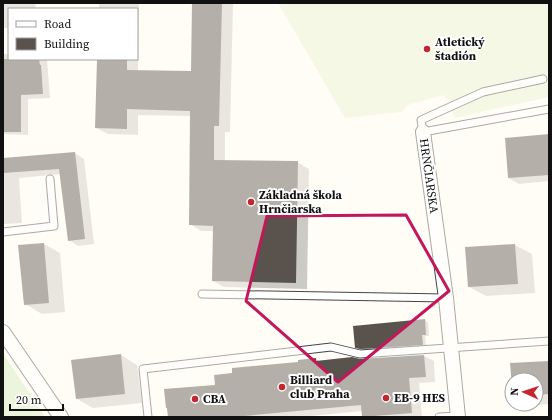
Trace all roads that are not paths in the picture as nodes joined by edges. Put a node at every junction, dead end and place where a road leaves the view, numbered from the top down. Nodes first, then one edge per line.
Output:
1 (543, 79) dead end
2 (549, 109) edge
3 (423, 132) junction
4 (50, 179) dead end
5 (3, 232) edge
6 (202, 294) dead end
7 (446, 298) junction
8 (3, 332) edge
9 (549, 340) edge
10 (451, 347) junction
11 (458, 416) edge
12 (61, 417) edge
13 (148, 417) edge
14 (439, 417) edge

1 - 3 lane
2 - 3 lane, HRNČIARSKA
3 - 7 street, HRNČIARSKA
4 - 5 lane
6 - 7 lane
7 - 10 street, HRNČIARSKA
8 - 12 street
9 - 10 lane
10 - 11 street, HRNČIARSKA
10 - 13 lane
11 - 14 lane

